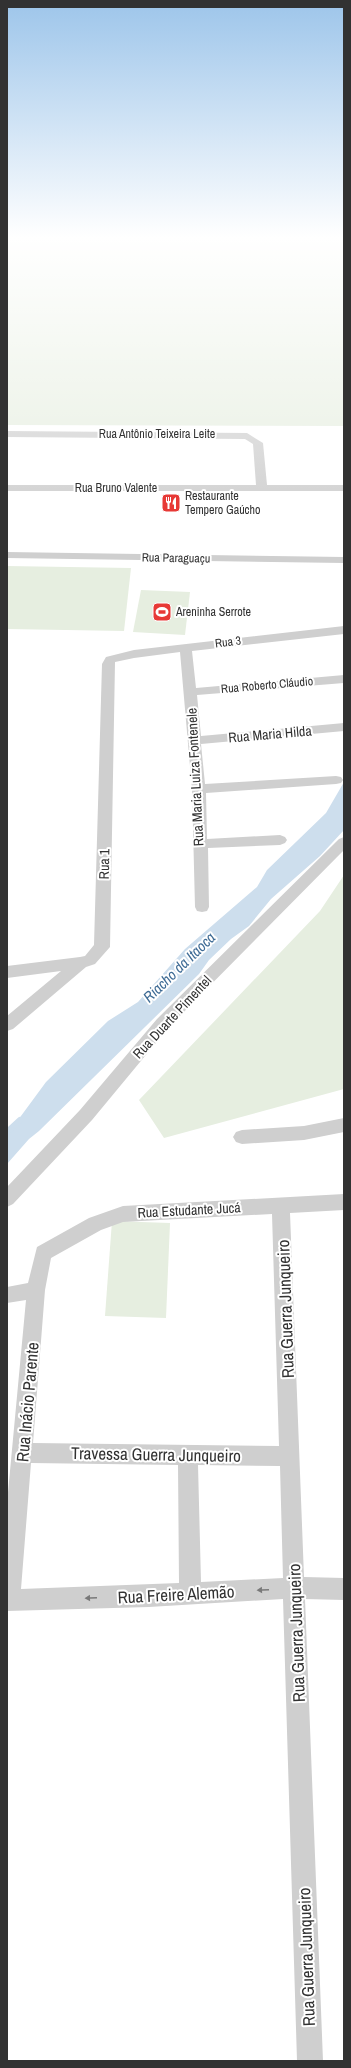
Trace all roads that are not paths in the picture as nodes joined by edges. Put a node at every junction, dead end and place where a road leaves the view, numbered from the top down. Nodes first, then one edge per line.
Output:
1 (7, 434) edge
2 (7, 488) edge
3 (344, 488) edge
4 (262, 489) junction
5 (7, 555) edge
6 (344, 560) edge
7 (344, 630) edge
8 (186, 648) junction
9 (113, 658) joint
10 (344, 678) edge
11 (190, 692) junction
12 (344, 727) edge
13 (196, 740) junction
14 (336, 780) dead end
15 (199, 789) junction
16 (280, 840) dead end
17 (344, 842) edge
18 (199, 844) junction
19 (202, 907) dead end
20 (81, 964) junction
21 (7, 972) edge
22 (7, 1025) edge
23 (344, 1125) edge
24 (242, 1137) dead end
25 (7, 1199) edge
26 (344, 1202) edge
27 (281, 1205) junction
28 (43, 1253) joint
29 (36, 1290) junction
30 (7, 1295) edge
31 (23, 1453) junction
32 (188, 1455) junction
33 (290, 1456) junction
34 (294, 1588) junction
35 (344, 1589) edge
36 (190, 1594) junction
37 (8, 1600) edge
38 (310, 2061) edge

1 - 4 street, Rua Antônio Teixeira Leite
2 - 4 street, Rua Bruno Valente
3 - 4 street, Rua Bruno Valente
5 - 6 street, Rua Paraguaçu
7 - 8 street, Rua 3
8 - 9 street, Rua 3
8 - 11 street, Rua Maria Luiza Fontenele
9 - 20 street, Rua 1
10 - 11 street, Rua Roberto Cláudio
11 - 13 street, Rua Maria Luiza Fontenele
12 - 13 street, Rua Maria Hilda
13 - 15 street, Rua Maria Luiza Fontenele
14 - 15 street
15 - 18 street, Rua Maria Luiza Fontenele
16 - 18 street
17 - 25 street, Rua Duarte Pimentel
18 - 19 street, Rua Maria Luiza Fontenele
20 - 21 street
20 - 22 street, Rua 1
23 - 24 street
26 - 27 street, Rua Estudante Jucá
27 - 28 street, Rua Estudante Jucá
27 - 33 street, Rua Guerra Junqueiro
28 - 29 street, Rua Inácio Parente
29 - 30 street
29 - 31 street, Rua Inácio Parente
31 - 32 street, Travessa Guerra Junqueiro
31 - 37 street, Rua Inácio Parente
32 - 33 street, Travessa Guerra Junqueiro
32 - 36 street
33 - 34 street, Rua Guerra Junqueiro
34 - 35 street, Rua Freire Alemão
34 -> 36 street, Rua Freire Alemão
34 - 38 street, Rua Guerra Junqueiro
36 -> 37 street, Rua Freire Alemão

